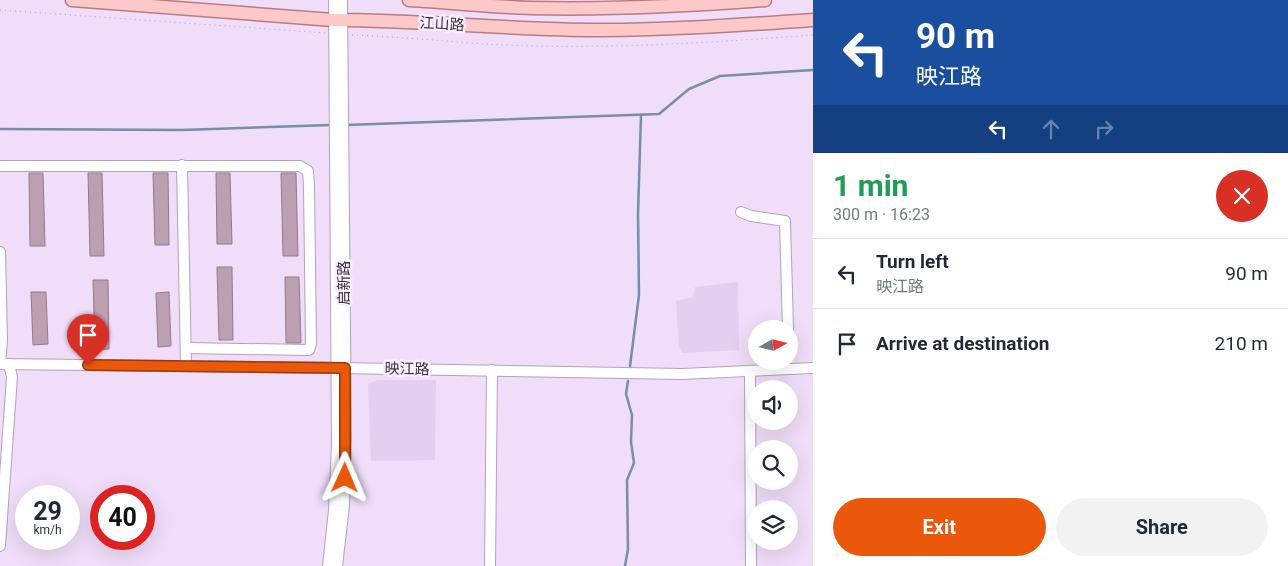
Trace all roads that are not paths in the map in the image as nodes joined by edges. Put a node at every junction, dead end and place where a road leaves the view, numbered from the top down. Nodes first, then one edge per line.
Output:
1 (72, 0) edge
2 (334, 0) edge
3 (342, 0) edge
4 (409, 0) edge
5 (765, 0) edge
6 (338, 20) junction
7 (810, 21) edge
8 (182, 165) junction
9 (0, 166) edge
10 (741, 212) dead end
11 (0, 252) edge
12 (788, 320) edge
13 (186, 348) junction
14 (3, 364) edge
15 (186, 366) junction
16 (798, 366) edge
17 (341, 368) junction
18 (813, 368) edge
19 (492, 370) junction
20 (756, 370) edge
21 (750, 371) junction
22 (0, 546) edge
23 (328, 566) edge
24 (337, 566) edge
25 (490, 566) edge
26 (751, 566) edge

1 - 6 main road, 江山路
2 - 6 street, 启新路
3 - 6 street, 启新路
4 - 5 main road, 江山路
6 - 7 main road, 江山路
6 - 17 street, 启新路
8 - 9 street
8 - 13 street
8 - 13 street
10 - 12 street
11 - 14 street
13 - 15 street
14 - 15 street, 映江路
14 - 22 street
15 - 17 street, 映江路
16 - 18 street, 映江路
17 - 19 street, 映江路
17 - 23 street, 启新路
17 - 24 street, 启新路
19 - 21 street, 映江路
19 - 25 street
20 - 21 street, 映江路
21 - 26 street

